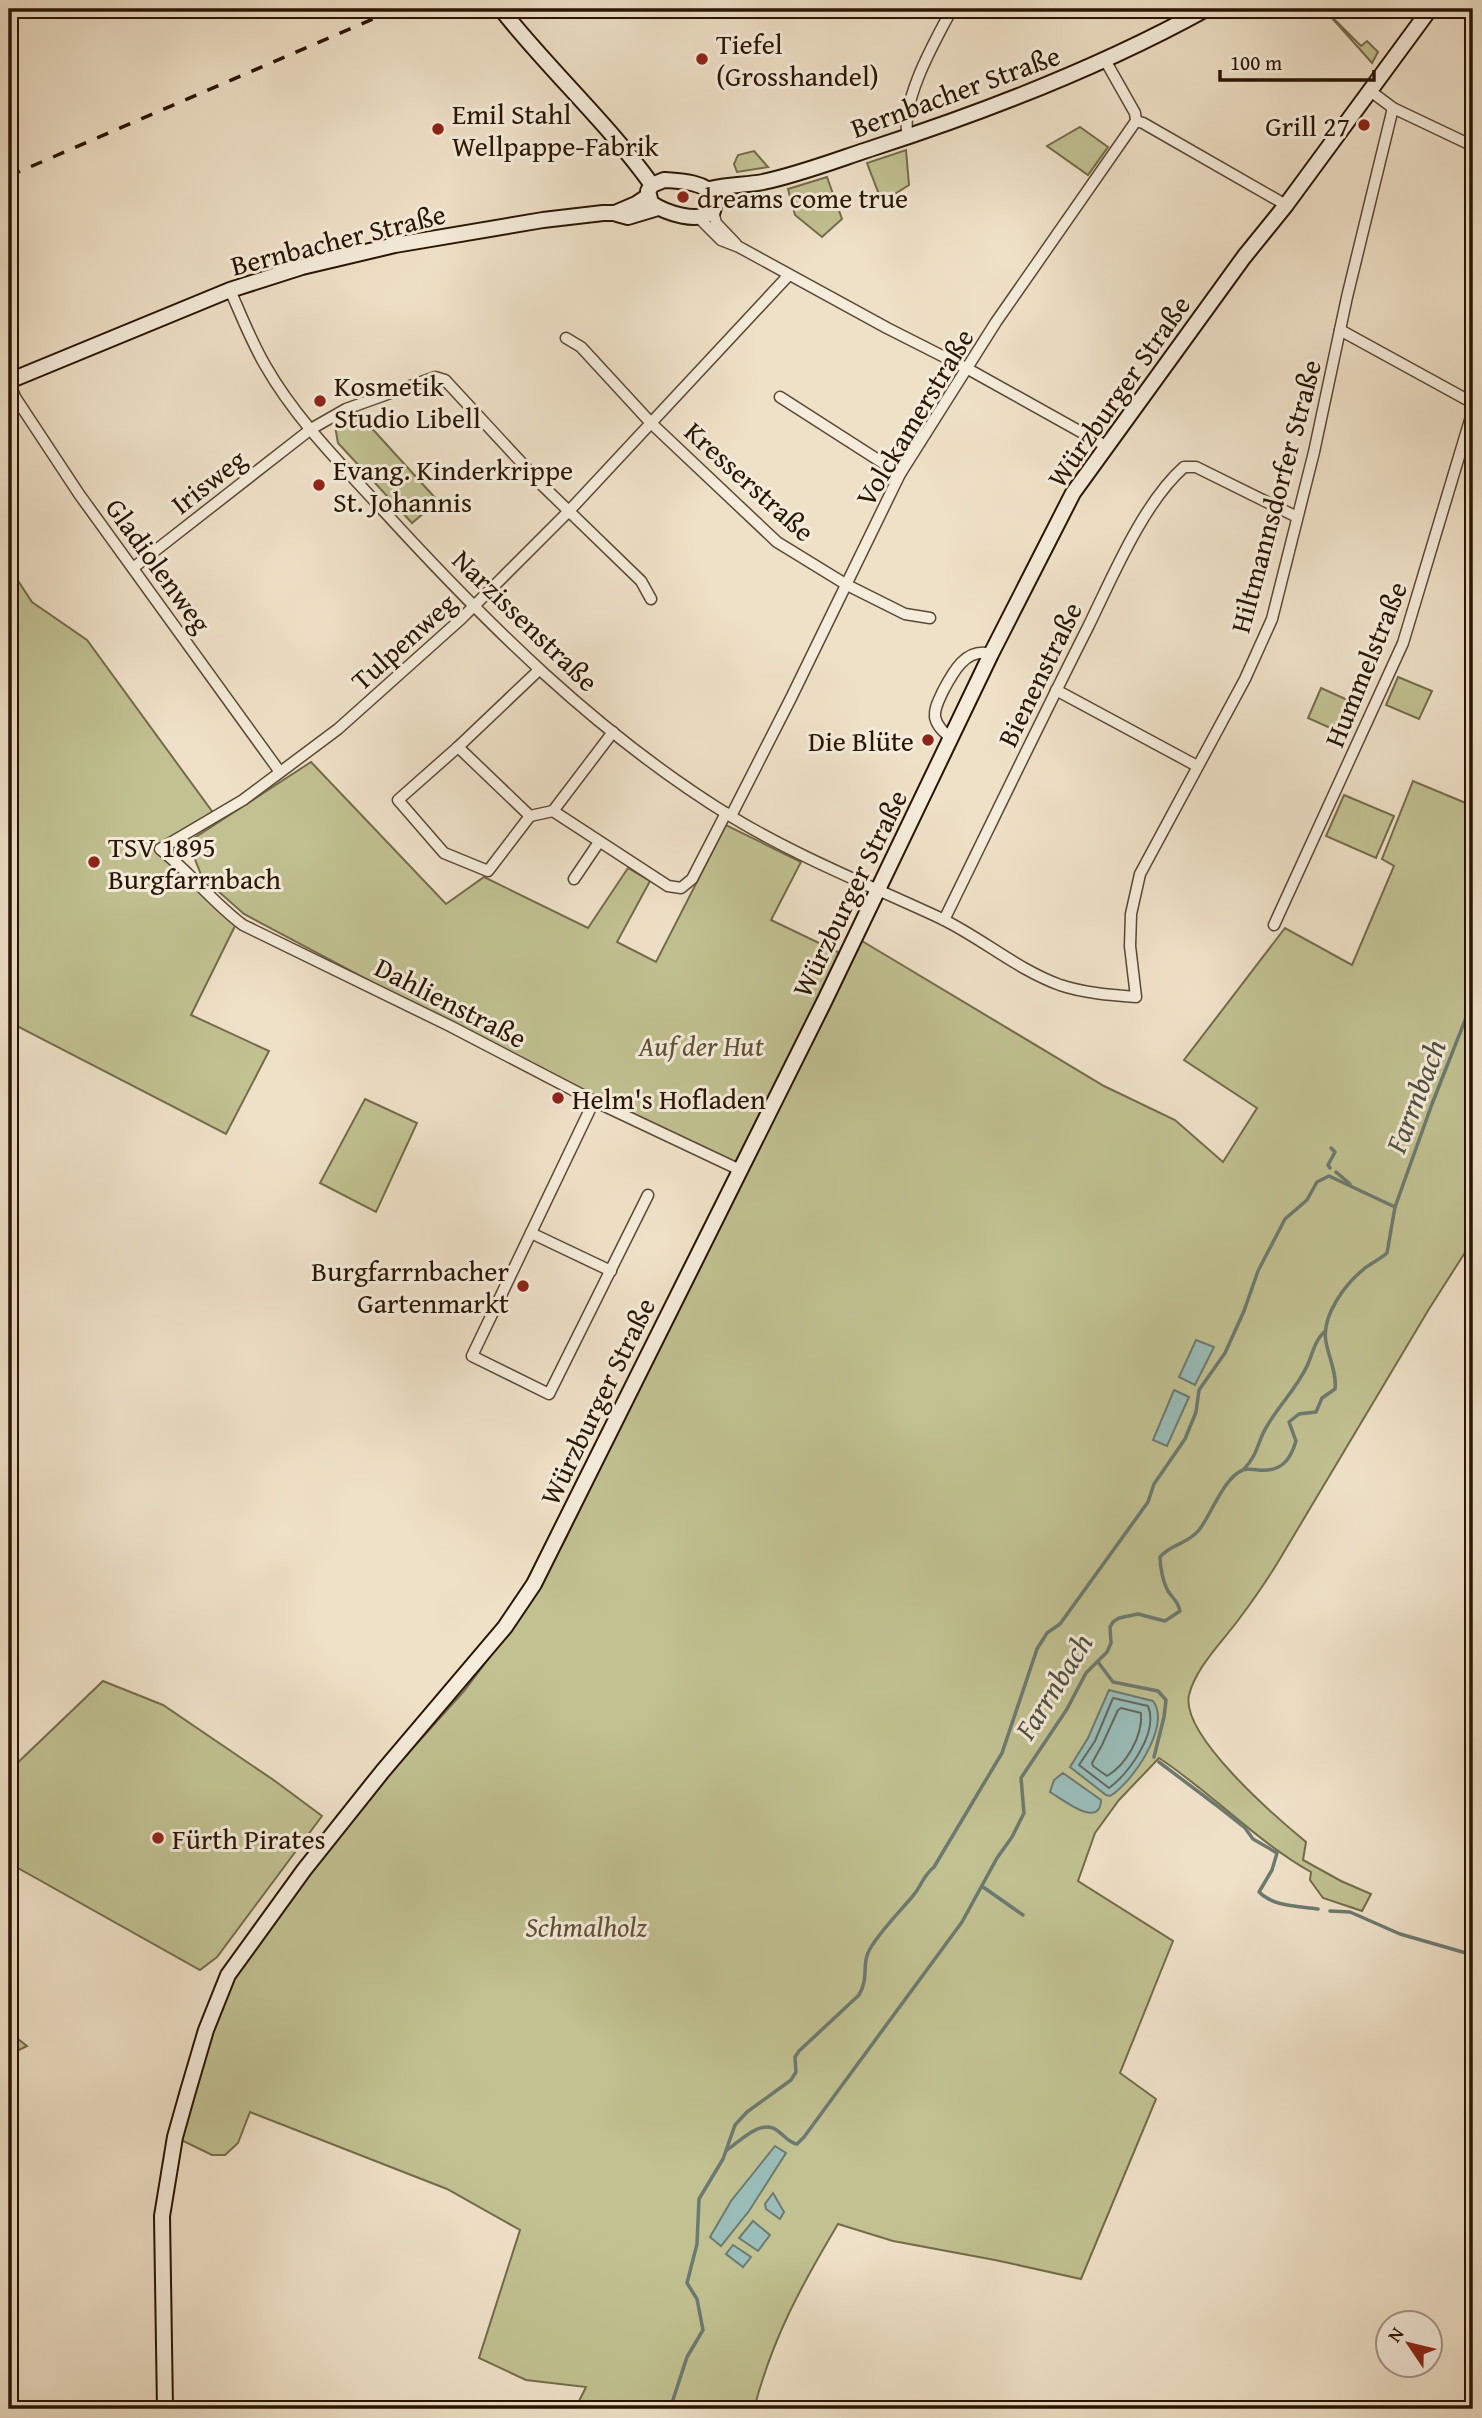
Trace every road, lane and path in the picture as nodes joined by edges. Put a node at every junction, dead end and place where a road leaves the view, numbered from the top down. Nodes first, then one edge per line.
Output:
1 (501, 9) edge
2 (952, 9) edge
3 (1206, 9) edge
4 (1430, 9) edge
5 (1105, 60) junction
6 (1369, 90) junction
7 (1393, 108) junction
8 (1136, 121) junction
9 (908, 136) junction
10 (1473, 146) edge
11 (763, 182) junction
12 (655, 187) junction
13 (710, 189) junction
14 (1286, 205) junction
15 (658, 208) junction
16 (715, 208) junction
17 (615, 213) junction
18 (699, 218) junction
19 (738, 247) junction
20 (788, 276) junction
21 (230, 289) junction
22 (1340, 330) junction
23 (566, 338) dead end
24 (968, 369) junction
25 (9, 381) edge
26 (780, 397) dead end
27 (1473, 403) edge
28 (1473, 410) edge
29 (651, 423) junction
30 (311, 429) junction
31 (1107, 446) junction
32 (900, 474) junction
33 (569, 511) junction
34 (1297, 517) junction
35 (133, 568) junction
36 (847, 585) junction
37 (652, 599) dead end
38 (475, 606) junction
39 (930, 618) dead end
40 (991, 654) junction
41 (539, 670) junction
42 (1056, 690) junction
43 (613, 732) junction
44 (952, 739) junction
45 (457, 747) junction
46 (1197, 766) junction
47 (279, 772) junction
48 (553, 811) junction
49 (728, 814) junction
50 (530, 816) junction
51 (598, 842) junction
52 (160, 849) joint
53 (574, 879) dead end
54 (878, 890) junction
55 (944, 920) junction
56 (1274, 925) dead end
57 (1136, 997) joint
58 (594, 1101) junction
59 (740, 1170) junction
60 (648, 1195) dead end
61 (531, 1233) junction
62 (611, 1271) junction
63 (165, 2409) edge

1 - 12 street
2 - 9 street
3 - 5 street, Bernbacher Straße
4 - 6 street, Würzburger Straße
5 - 8 street
5 - 9 street, Bernbacher Straße
6 - 7 street
6 - 14 street, Würzburger Straße
7 - 10 street
7 - 22 street, Hiltmannsdorfer Straße
8 - 14 street
8 - 24 street, Volckamerstraße
9 - 11 street, Bernbacher Straße
11 - 13 street, Bernbacher Straße
11 - 16 street
12 - 13 street, Bernbacher Straße
12 - 15 street
12 - 17 street, Bernbacher Straße
13 - 16 street
14 - 31 street, Würzburger Straße
15 - 17 street
15 - 18 street
16 - 18 street
16 - 19 street
17 - 21 street, Bernbacher Straße
18 - 19 street
19 - 20 street
20 - 24 street
20 - 29 street, Tulpenweg
21 - 25 street, Bernbacher Straße
21 - 30 street, Narzissenstraße
22 - 27 street
22 - 34 street, Hiltmannsdorfer Straße
23 - 29 street, Kresserstraße
24 - 31 street
24 - 32 street, Volckamerstraße
25 - 35 street, Gladiolenweg
26 - 32 street
28 - 56 street, Hummelstraße
29 - 33 street, Tulpenweg
29 - 36 street, Kresserstraße
30 - 33 street, Irisweg
30 - 35 street, Irisweg
30 - 38 street, Narzissenstraße
31 - 40 street, Würzburger Straße
32 - 36 street, Volckamerstraße
33 - 37 street
33 - 38 street, Tulpenweg
34 - 42 street, Bienenstraße
34 - 46 street, Hiltmannsdorfer Straße
35 - 47 street, Gladiolenweg
36 - 39 street, Kresserstraße
36 - 49 street, Volckamerstraße
38 - 41 street, Narzissenstraße
38 - 47 street, Tulpenweg
40 - 44 street, Würzburger Straße
40 - 44 street
41 - 43 street, Narzissenstraße
41 - 45 street
42 - 46 street
42 - 55 street, Bienenstraße
43 - 48 street
43 - 49 street, Narzissenstraße
44 - 54 street, Würzburger Straße
45 - 50 street
45 - 50 street
46 - 57 street, Hiltmannsdorfer Straße
47 - 52 street, Tulpenweg
48 - 50 street
48 - 51 street
49 - 51 street, Volckamerstraße
49 - 54 street, Narzissenstraße
51 - 53 street
52 - 58 street, Dahlienstraße
54 - 55 street, Narzissenstraße
54 - 59 street, Würzburger Straße
55 - 57 street, Narzissenstraße
58 - 59 street, Dahlienstraße
58 - 61 street
59 - 63 street, Würzburger Straße
60 - 62 street
61 - 62 street
61 - 62 street

